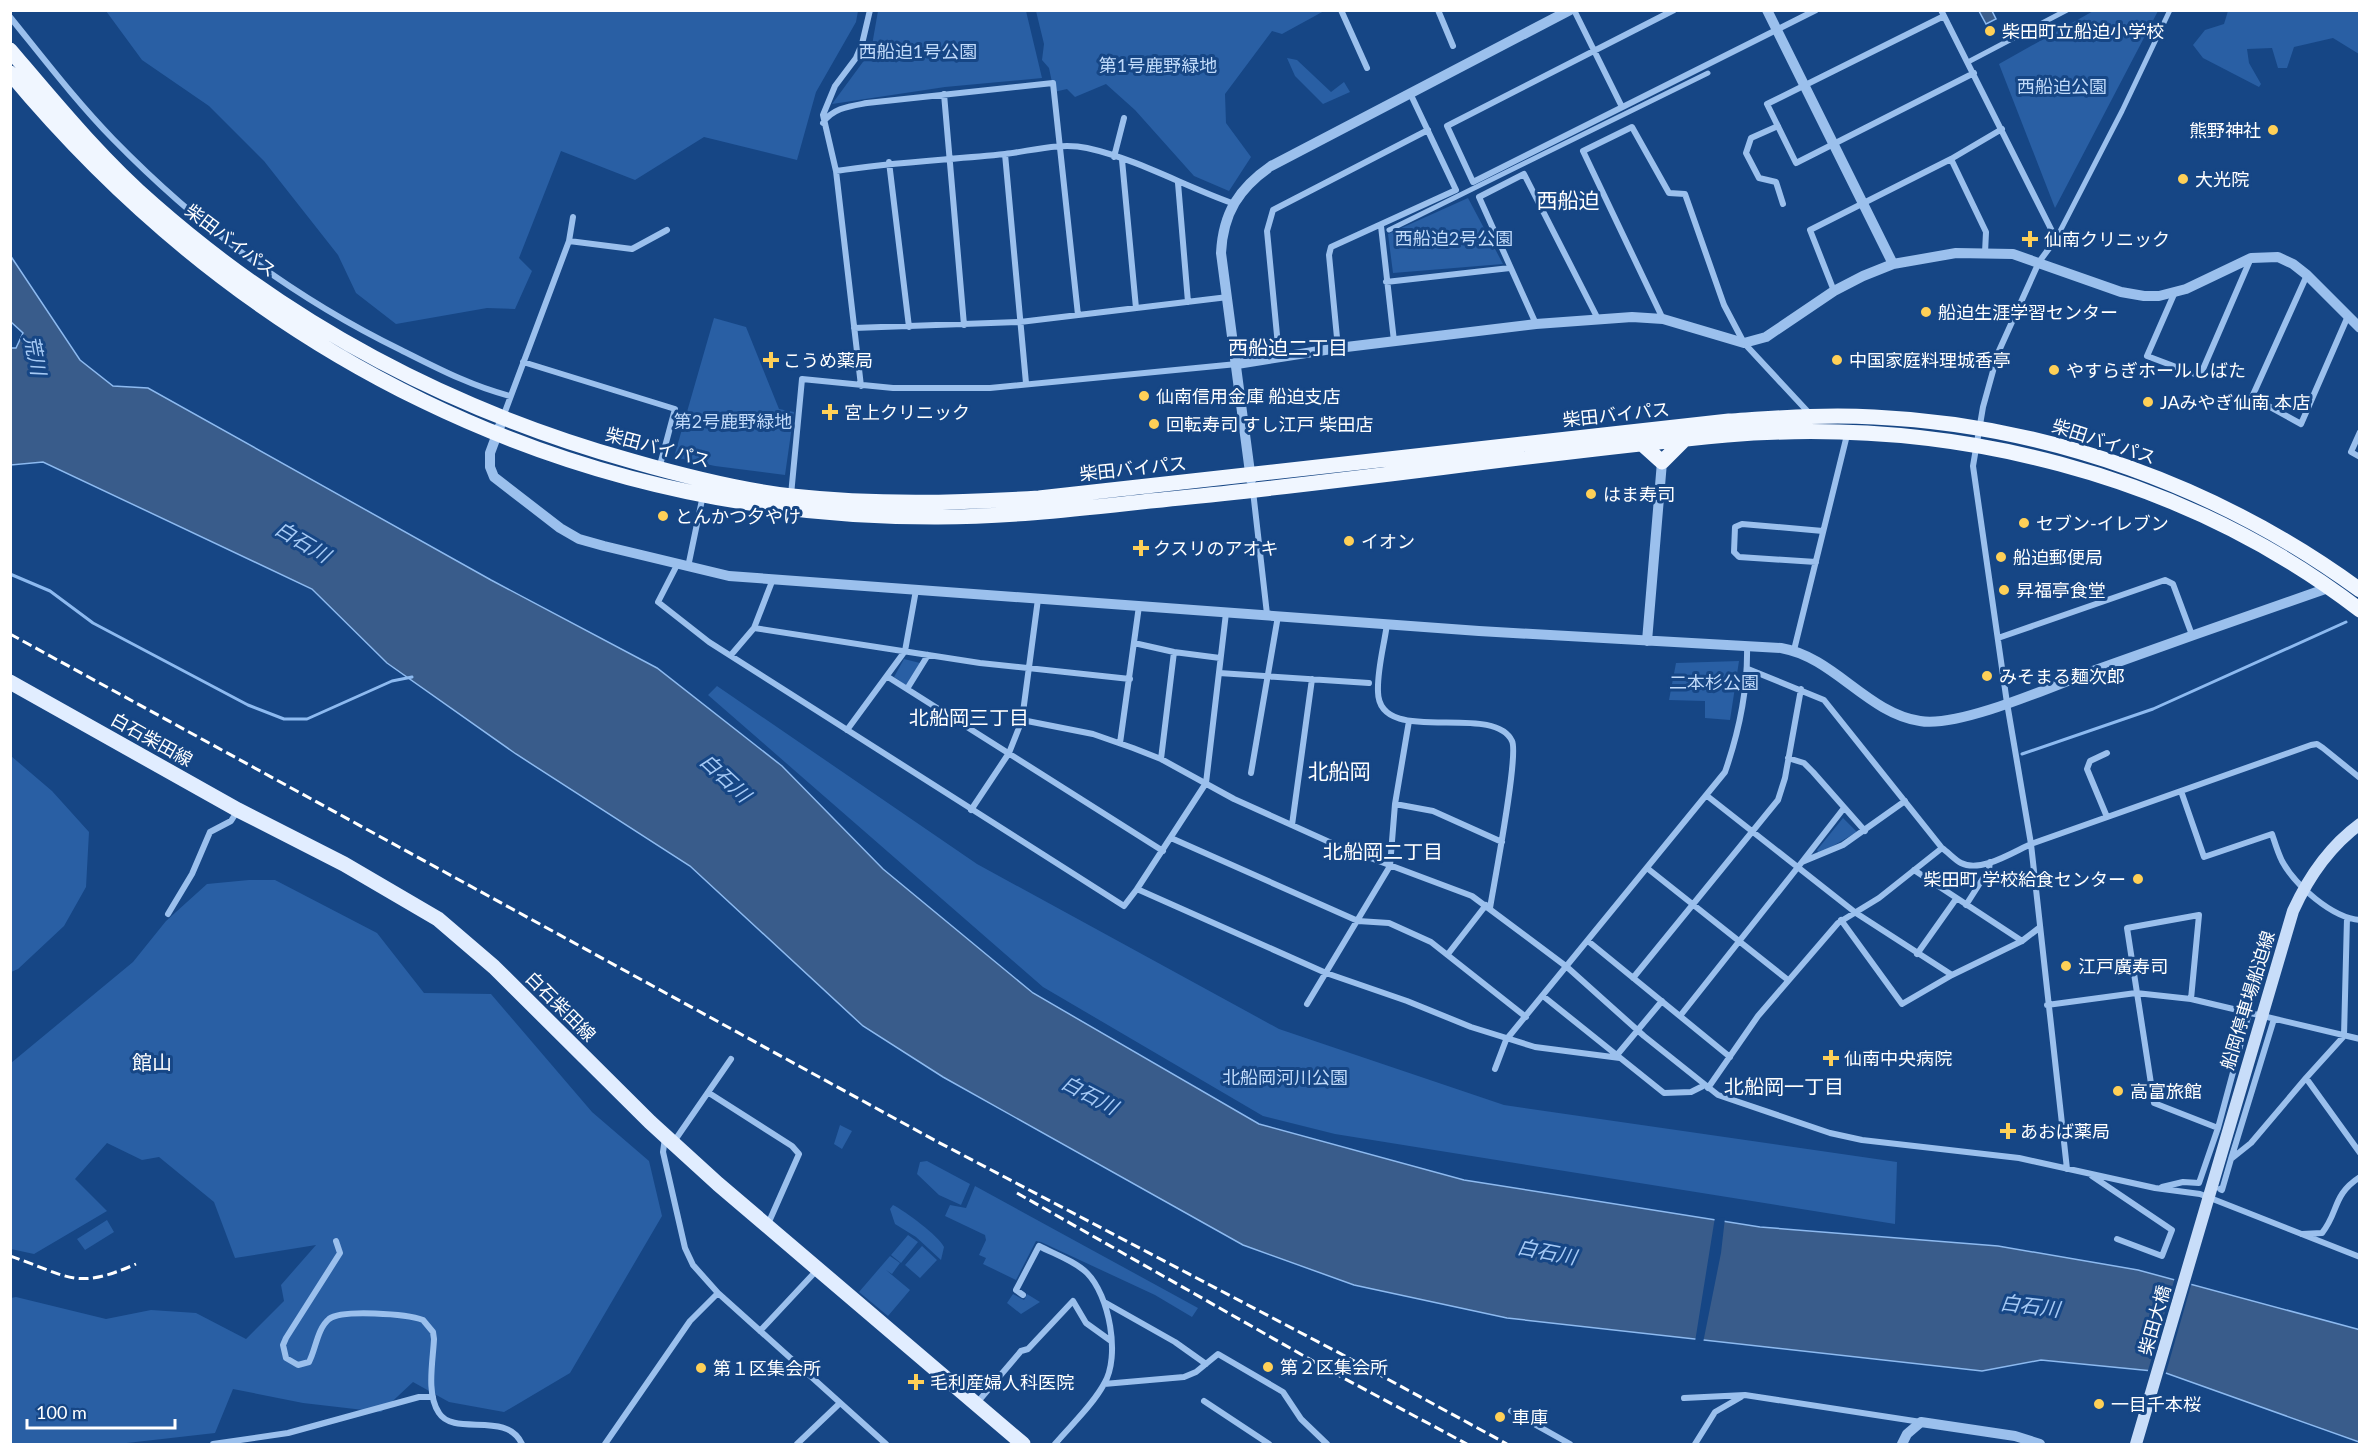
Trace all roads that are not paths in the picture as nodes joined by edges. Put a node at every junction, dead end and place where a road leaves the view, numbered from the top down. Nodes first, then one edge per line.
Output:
1 (870, 10) edge
2 (1341, 10) edge
3 (1438, 10) edge
4 (1572, 10) edge
5 (1674, 10) edge
6 (1767, 10) edge
7 (1816, 10) edge
8 (2067, 10) edge
9 (2170, 10) edge
10 (1942, 13) edge
11 (10, 17) edge
12 (1778, 31) junction
13 (1453, 46) dead end
14 (10, 50) edge
15 (1594, 50) junction
16 (1968, 62) junction
17 (1367, 68) dead end
18 (10, 73) edge
19 (1708, 73) dead end
20 (1974, 74) junction
21 (1805, 86) junction
22 (1410, 93) junction
23 (944, 94) junction
24 (1622, 107) junction
25 (1124, 118) dead end
26 (823, 123) junction
27 (1778, 126) junction
28 (2002, 129) junction
29 (1428, 130) junction
30 (1834, 145) junction
31 (1058, 147) junction
32 (1005, 154) junction
33 (1114, 156) junction
34 (949, 159) junction
35 (1951, 159) junction
36 (1122, 160) junction
37 (889, 162) junction
38 (836, 171) junction
39 (1178, 183) junction
40 (1232, 203) junction
41 (1783, 204) dead end
42 (1863, 205) junction
43 (573, 217) dead end
44 (1381, 226) junction
45 (667, 230) dead end
46 (1389, 230) dead end
47 (2056, 239) junction
48 (569, 241) junction
49 (1985, 253) junction
50 (2251, 258) junction
51 (2039, 262) junction
52 (1893, 264) junction
53 (1510, 268) junction
54 (2307, 275) junction
55 (1386, 282) junction
56 (1834, 291) junction
57 (2175, 292) junction
58 (1228, 297) junction
59 (1188, 302) junction
60 (1136, 308) junction
61 (1078, 315) junction
62 (2348, 316) junction
63 (1598, 319) junction
64 (1663, 319) junction
65 (1020, 322) junction
66 (1536, 324) junction
67 (964, 325) junction
68 (909, 327) junction
69 (855, 328) junction
70 (2360, 328) edge
71 (1394, 341) junction
72 (1744, 343) junction
73 (1338, 348) junction
74 (1279, 356) junction
75 (523, 362) junction
76 (1237, 363) junction
77 (1026, 383) junction
78 (861, 386) junction
79 (510, 396) junction
80 (1812, 417) junction
81 (502, 420) junction
82 (1980, 428) junction
83 (1848, 431) junction
84 (2360, 432) edge
85 (497, 435) junction
86 (1685, 439) junction
87 (1642, 444) junction
88 (1976, 445) junction
89 (2360, 457) edge
90 (1662, 462) junction
91 (659, 469) junction
92 (1250, 475) junction
93 (1253, 490) junction
94 (703, 495) junction
95 (791, 496) junction
96 (1823, 531) junction
97 (1816, 562) junction
98 (683, 566) junction
99 (773, 579) junction
100 (2355, 583) edge
101 (2328, 588) junction
102 (916, 590) junction
103 (1038, 598) junction
104 (1139, 606) junction
105 (2360, 610) edge
106 (1226, 613) junction
107 (1273, 615) junction
108 (1387, 624) junction
109 (754, 628) junction
110 (2192, 635) junction
111 (1998, 638) junction
112 (1647, 641) junction
113 (1134, 643) junction
114 (1747, 646) junction
115 (1794, 650) junction
116 (905, 651) junction
117 (1174, 652) junction
118 (731, 655) junction
119 (928, 656) junction
120 (1220, 658) junction
121 (1028, 667) junction
122 (1748, 669) junction
123 (1219, 673) junction
124 (1269, 676) junction
125 (888, 677) junction
126 (1130, 679) junction
127 (1312, 679) junction
128 (10, 682) edge
129 (1369, 683) dead end
130 (907, 689) junction
131 (1801, 689) junction
132 (2007, 703) junction
133 (1022, 720) junction
134 (1409, 721) junction
135 (847, 730) junction
136 (1120, 743) junction
137 (1009, 753) junction
138 (2107, 753) dead end
139 (1788, 758) junction
140 (1161, 759) junction
141 (1251, 773) dead end
142 (2360, 778) edge
143 (1206, 783) junction
144 (2181, 791) junction
145 (1706, 795) junction
146 (1905, 801) junction
147 (1395, 804) junction
148 (1844, 808) junction
149 (238, 810) junction
150 (971, 810) junction
151 (2107, 817) junction
152 (2360, 824) edge
153 (1293, 825) junction
154 (1753, 830) junction
155 (1865, 831) junction
156 (1171, 838) junction
157 (1502, 842) junction
158 (2031, 844) junction
159 (1942, 848) junction
160 (1163, 852) junction
161 (1990, 862) junction
162 (1800, 864) junction
163 (1390, 866) junction
164 (1647, 868) junction
165 (1914, 870) junction
166 (2304, 888) junction
167 (1137, 889) junction
168 (1956, 899) junction
169 (1693, 904) junction
170 (1966, 904) junction
171 (1488, 906) junction
172 (1856, 913) junction
173 (168, 914) dead end
174 (2347, 918) junction
175 (1841, 920) junction
176 (2360, 920) edge
177 (1358, 921) junction
178 (2039, 928) junction
179 (1588, 941) junction
180 (1740, 941) junction
181 (2022, 941) junction
182 (1448, 954) junction
183 (1917, 954) junction
184 (1567, 967) junction
185 (1326, 973) junction
186 (1952, 975) junction
187 (1634, 978) junction
188 (1788, 980) junction
189 (2136, 993) junction
190 (1543, 996) junction
191 (2192, 999) junction
192 (1662, 1001) junction
193 (1307, 1004) dead end
194 (2047, 1005) junction
195 (2255, 1014) junction
196 (1680, 1016) junction
197 (1526, 1017) junction
198 (2274, 1018) junction
199 (1638, 1031) junction
200 (2344, 1036) junction
201 (2360, 1039) edge
202 (1506, 1040) junction
203 (1618, 1057) junction
204 (1730, 1057) junction
205 (731, 1059) dead end
206 (1495, 1069) dead end
207 (2306, 1078) junction
208 (1707, 1087) junction
209 (709, 1093) junction
210 (2218, 1128) junction
211 (669, 1140) junction
212 (2360, 1153) edge
213 (2231, 1159) junction
214 (2067, 1169) junction
215 (2089, 1174) junction
216 (2360, 1177) edge
217 (2155, 1188) junction
218 (2220, 1189) dead end
219 (2207, 1201) junction
220 (767, 1227) junction
221 (2298, 1234) junction
222 (2117, 1239) dead end
223 (336, 1241) dead end
224 (2360, 1257) edge
225 (818, 1270) junction
226 (718, 1293) junction
227 (1023, 1295) dead end
228 (1106, 1303) junction
229 (760, 1331) junction
230 (1111, 1341) junction
231 (1206, 1365) junction
232 (1104, 1384) junction
233 (1745, 1395) junction
234 (433, 1397) junction
235 (1684, 1398) dead end
236 (1204, 1401) dead end
237 (840, 1403) junction
238 (976, 1404) junction
239 (1511, 1411) dead end
240 (1921, 1422) junction
241 (213, 1444) edge
242 (522, 1444) edge
243 (605, 1444) edge
244 (797, 1444) edge
245 (886, 1444) edge
246 (1023, 1444) edge
247 (1055, 1444) edge
248 (1269, 1444) edge
249 (1328, 1444) edge
250 (1570, 1444) edge
251 (1695, 1444) edge
252 (1902, 1444) edge
253 (2040, 1444) edge
254 (2136, 1444) edge

1 - 26 street
2 - 17 street
3 - 13 street
4 - 15 street
4 - 22 street
5 - 15 street
6 - 12 street
7 - 12 street
8 - 16 street
9 - 47 street
10 - 16 street
10 - 21 street
11 - 79 street
12 - 21 street
12 - 24 street
14 - 81 highway, 柴田バイパス
15 - 24 street
15 - 24 street
16 - 20 street
18 - 85 highway, 柴田バイパス
19 - 46 street
20 - 28 street
20 - 30 street
21 - 27 street
21 - 30 street
22 - 29 street
22 - 40 street
23 - 26 street
23 - 31 street
23 - 34 street
25 - 33 street
26 - 38 street
27 - 30 street
27 - 41 street
28 - 35 street
28 - 47 street
29 - 44 street
29 - 74 street
30 - 42 street
31 - 32 street
31 - 33 street
31 - 61 street
32 - 34 street
32 - 65 street
33 - 36 street
34 - 37 street
34 - 67 street
35 - 42 street
35 - 49 street
36 - 39 street
36 - 60 street
37 - 38 street
37 - 68 street
38 - 69 street
39 - 40 street
39 - 59 street
40 - 58 street
42 - 52 street
42 - 56 street
43 - 48 street
44 - 55 street
44 - 73 street
45 - 48 street
47 - 51 street
48 - 75 street
49 - 51 street
49 - 52 street
50 - 54 street
50 - 57 street
50 - 57 street
51 - 57 street
51 - 82 street
52 - 56 street
53 - 55 street
53 - 63 street
53 - 66 street
54 - 62 street
54 - 62 street
55 - 71 street
56 - 72 street
58 - 59 street
58 - 76 street
59 - 60 street
60 - 61 street
61 - 65 street
62 - 70 street
63 - 64 street
63 - 66 street
64 - 72 street
64 - 72 street
65 - 67 street
65 - 77 street
66 - 71 street
67 - 68 street
68 - 69 street
69 - 78 street
71 - 73 street
72 - 80 street
73 - 74 street
74 - 76 street
75 - 79 street
75 - 91 street
76 - 77 street
76 - 92 street
77 - 78 street
78 - 95 street
79 - 81 street
80 - 82 highway, 柴田バイパス
80 - 92 highway, 柴田バイパス
81 - 85 street
81 - 91 highway, 柴田バイパス
82 - 88 street
82 - 100 highway, 柴田バイパス
83 - 86 highway, 柴田バイパス
83 - 88 highway, 柴田バイパス
83 - 96 street
84 - 89 street
85 - 94 highway, 柴田バイパス
85 - 98 street
86 - 87 highway, 柴田バイパス
86 - 90 highway
87 - 90 highway
87 - 93 highway, 柴田バイパス
88 - 101 highway, 柴田バイパス
88 - 111 street
90 - 112 street
91 - 95 highway, 柴田バイパス
92 - 93 street
92 - 95 highway, 柴田バイパス
93 - 94 highway, 柴田バイパス
93 - 107 street
94 - 98 street
96 - 97 street
96 - 97 street
97 - 115 street
98 - 99 street
98 - 118 street
99 - 102 street
99 - 109 street
100 - 101 street
101 - 105 highway, 柴田バイパス
101 - 110 street
102 - 103 street
102 - 116 street
103 - 104 street
103 - 121 street
104 - 106 street
104 - 113 street
106 - 107 street
106 - 120 street
107 - 108 street
107 - 124 street
108 - 112 street
108 - 134 street
109 - 116 street
109 - 118 street
110 - 111 street
110 - 132 street
111 - 132 street
112 - 114 street
113 - 117 street
113 - 126 street
114 - 115 street
114 - 122 street
115 - 132 street
116 - 119 street
116 - 125 street
117 - 120 street
117 - 140 street
118 - 135 street
119 - 121 street
119 - 130 street
120 - 123 street
121 - 126 street
121 - 133 street
122 - 131 street
122 - 145 street
123 - 124 street
123 - 143 street
124 - 127 street
124 - 141 street
125 - 130 street
125 - 135 street
126 - 136 street
127 - 129 street
127 - 153 street
128 - 149 main road, 白石柴田線
130 - 137 street
131 - 139 street
131 - 146 street
132 - 158 street
133 - 136 street
133 - 137 street
134 - 147 street
134 - 157 street
135 - 150 street
136 - 140 street
137 - 150 street
137 - 160 street
138 - 151 street
139 - 148 street
139 - 154 street
140 - 143 street
142 - 144 street
143 - 153 street
143 - 156 street
144 - 151 street
144 - 166 street
145 - 154 street
145 - 164 street
146 - 155 street
146 - 159 street
147 - 157 street
147 - 163 street
148 - 155 street
148 - 162 street
149 - 173 street
149 - 211 main road, 白石柴田線
150 - 167 street
151 - 158 street
152 - 166 main road, 船岡停車場船迫線
153 - 163 street
154 - 162 street
154 - 169 street
155 - 162 street
156 - 160 street
156 - 177 street
157 - 171 street
158 - 161 street
158 - 178 street
159 - 161 street
159 - 165 street
160 - 167 street
161 - 170 street
162 - 172 street
162 - 180 street
163 - 171 street
163 - 177 street
164 - 169 street
164 - 179 street
165 - 168 street
165 - 172 street
166 - 174 street
166 - 195 main road, 船岡停車場船迫線
167 - 185 street
168 - 170 street
168 - 183 street
169 - 180 street
169 - 187 street
170 - 181 street
171 - 182 street
171 - 184 street
172 - 175 street
172 - 183 street
174 - 176 street
174 - 200 street
175 - 186 street
175 - 188 street
177 - 182 street
177 - 185 street
178 - 181 street
178 - 194 street
179 - 184 street
179 - 187 street
180 - 188 street
180 - 196 street
181 - 186 street
182 - 197 street
183 - 186 street
184 - 190 street
184 - 199 street
185 - 193 street
185 - 202 street
187 - 192 street
188 - 204 street
189 - 191 street
189 - 191 street
189 - 194 street
189 - 210 street
190 - 197 street
190 - 203 street
191 - 195 street
192 - 196 street
192 - 199 street
194 - 214 street
195 - 198 street
195 - 210 street
195 - 219 main road, 船岡停車場船迫線
196 - 204 street
197 - 202 street
198 - 200 street
198 - 213 street
199 - 203 street
199 - 208 street
200 - 201 street
200 - 207 street
202 - 203 street
202 - 206 street
203 - 208 street
204 - 208 street
205 - 209 street
207 - 212 street
207 - 213 street
208 - 214 street
209 - 211 street
209 - 220 street
210 - 217 street
211 - 220 main road, 白石柴田線
211 - 226 street
213 - 218 street
214 - 215 street
215 - 217 street
215 - 222 street
216 - 221 street
217 - 219 street
219 - 221 street
219 - 254 main road, 柴田大橋
220 - 225 main road, 白石柴田線
221 - 224 street
223 - 234 street
225 - 229 street
225 - 238 main road, 白石柴田線
226 - 229 street
226 - 243 street
227 - 228 street
228 - 230 street
228 - 231 street
229 - 237 street
230 - 232 street
230 - 238 street
231 - 232 street
231 - 249 street
232 - 247 street
233 - 235 street
233 - 240 street
233 - 251 street
234 - 241 street
234 - 242 street
236 - 248 street
237 - 244 street
237 - 245 street
238 - 246 main road, 白石柴田線
239 - 250 street
240 - 252 street
240 - 253 street

